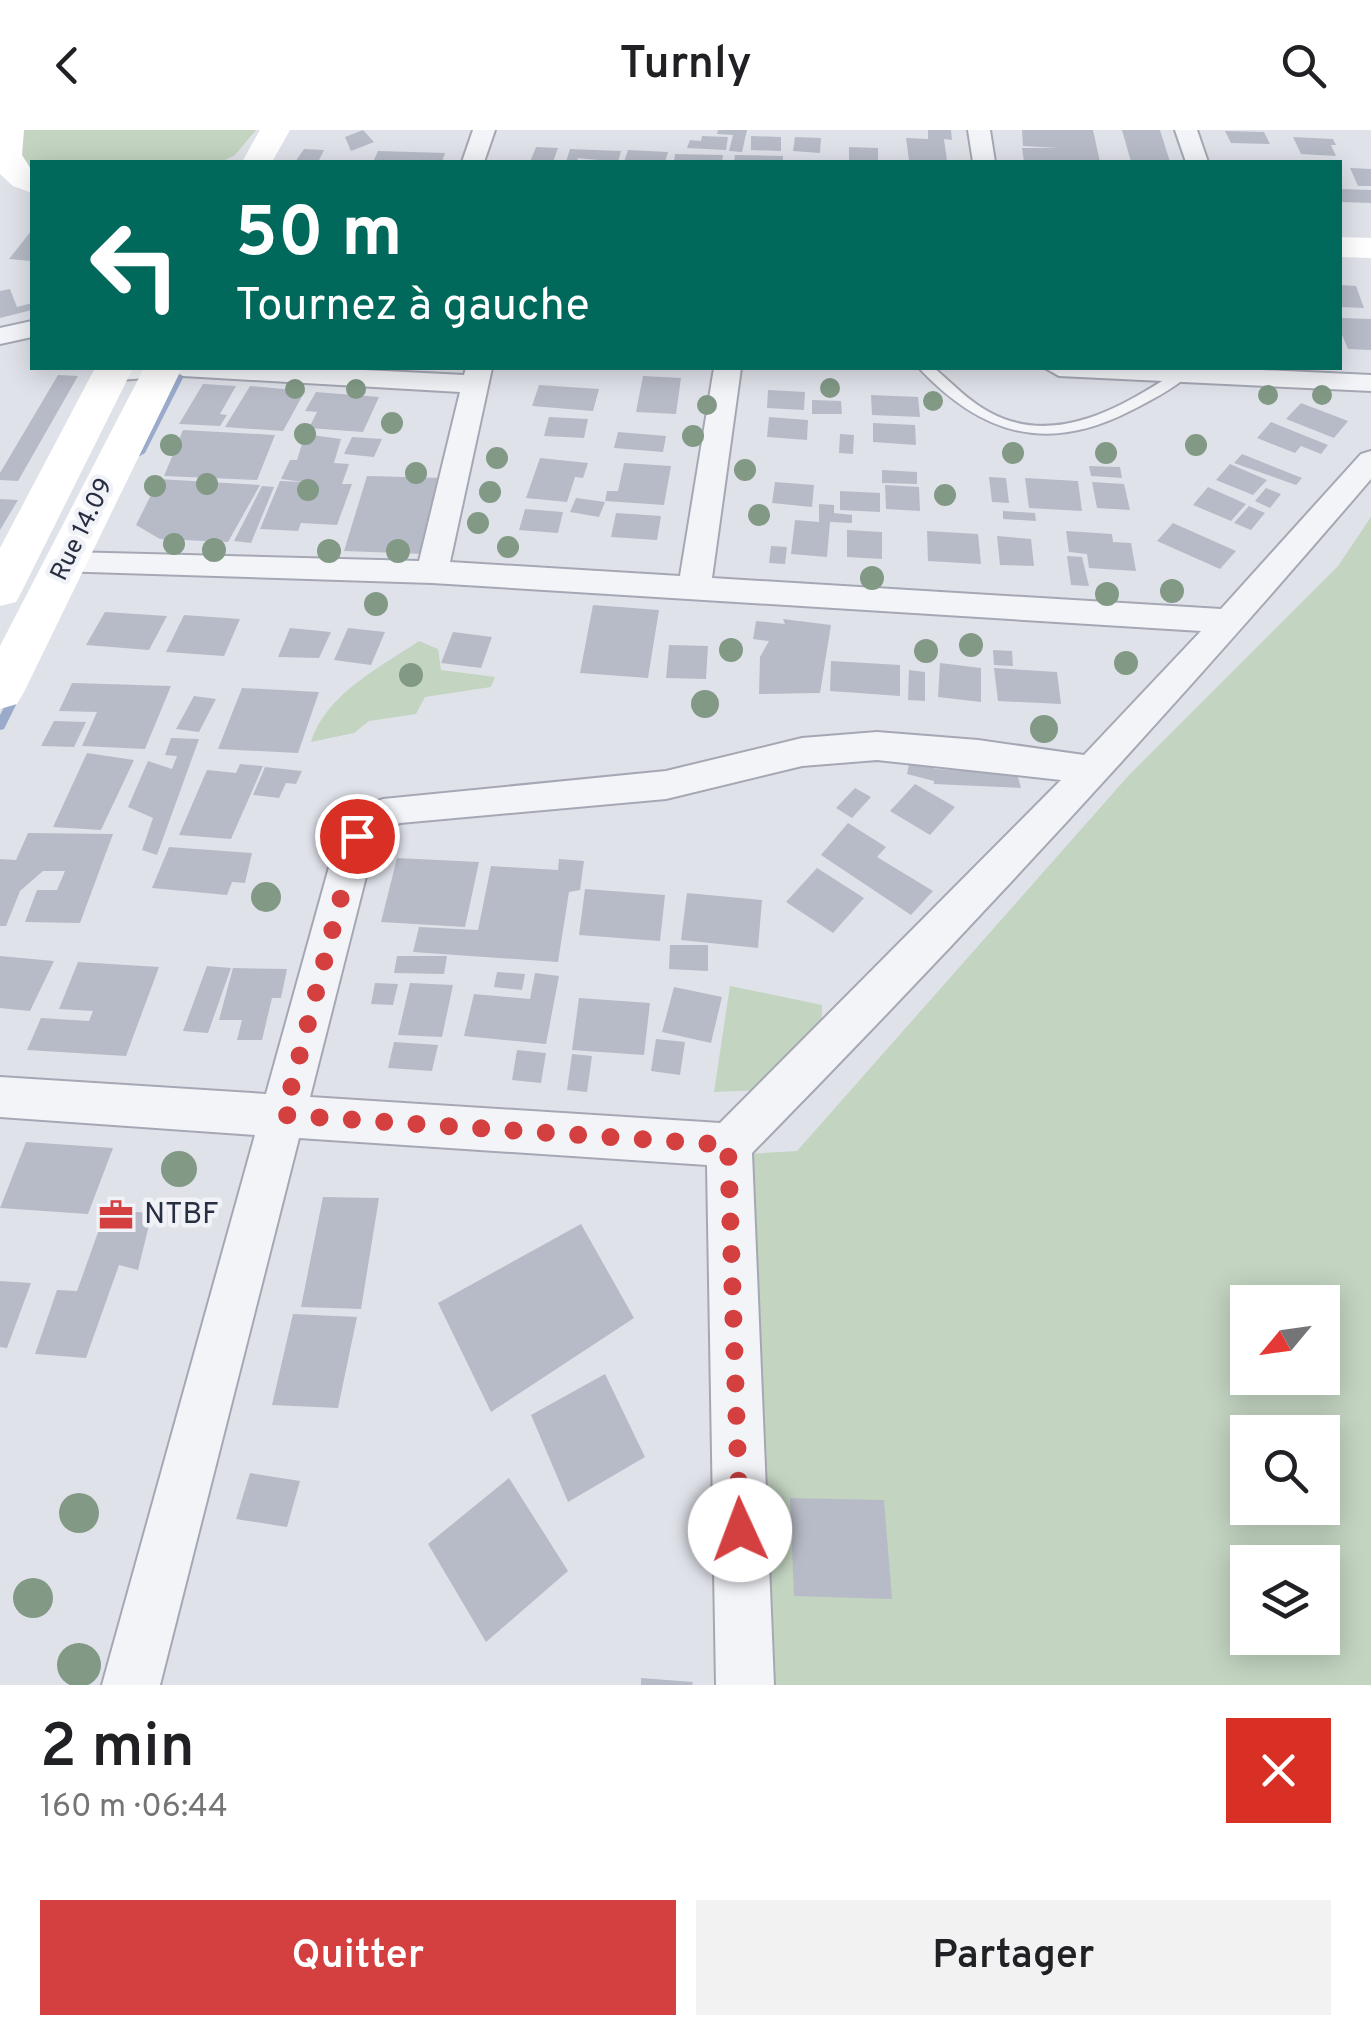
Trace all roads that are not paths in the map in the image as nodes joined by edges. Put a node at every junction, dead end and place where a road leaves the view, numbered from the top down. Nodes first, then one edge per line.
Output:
1 (9, 130) edge
2 (484, 130) edge
3 (979, 130) edge
4 (1186, 130) edge
5 (474, 160) edge
6 (984, 160) edge
7 (1197, 160) edge
8 (30, 185) edge
9 (30, 187) edge
10 (0, 189) edge
11 (1342, 246) edge
12 (1371, 248) edge
13 (30, 329) edge
14 (0, 336) edge
15 (124, 370) edge
16 (162, 370) edge
17 (256, 370) edge
18 (727, 370) edge
19 (928, 370) edge
20 (1101, 370) edge
21 (1182, 374) junction
22 (476, 376) edge
23 (1371, 383) edge
24 (1371, 460) edge
25 (68, 563) junction
26 (432, 572) junction
27 (694, 585) junction
28 (0, 591) edge
29 (1231, 622) junction
30 (0, 692) edge
31 (1090, 770) junction
32 (0, 1097) edge
33 (284, 1115) junction
34 (728, 1145) junction
35 (131, 1685) edge
36 (745, 1685) edge

1 - 8 street
2 - 5 street
3 - 6 street
4 - 7 street
9 - 10 street
11 - 12 street
13 - 14 street
15 - 28 street, Rue 14.09
16 - 25 street, Rue 14.09
17 - 22 street
18 - 27 street
19 - 21 lane
20 - 21 street
21 - 23 street
22 - 26 street
24 - 29 street
25 - 26 street
25 - 30 street, Rue 14.09
26 - 27 street
27 - 29 street
29 - 31 street
31 - 33 street
31 - 34 street
32 - 33 street
33 - 34 street
33 - 35 street
34 - 36 street

